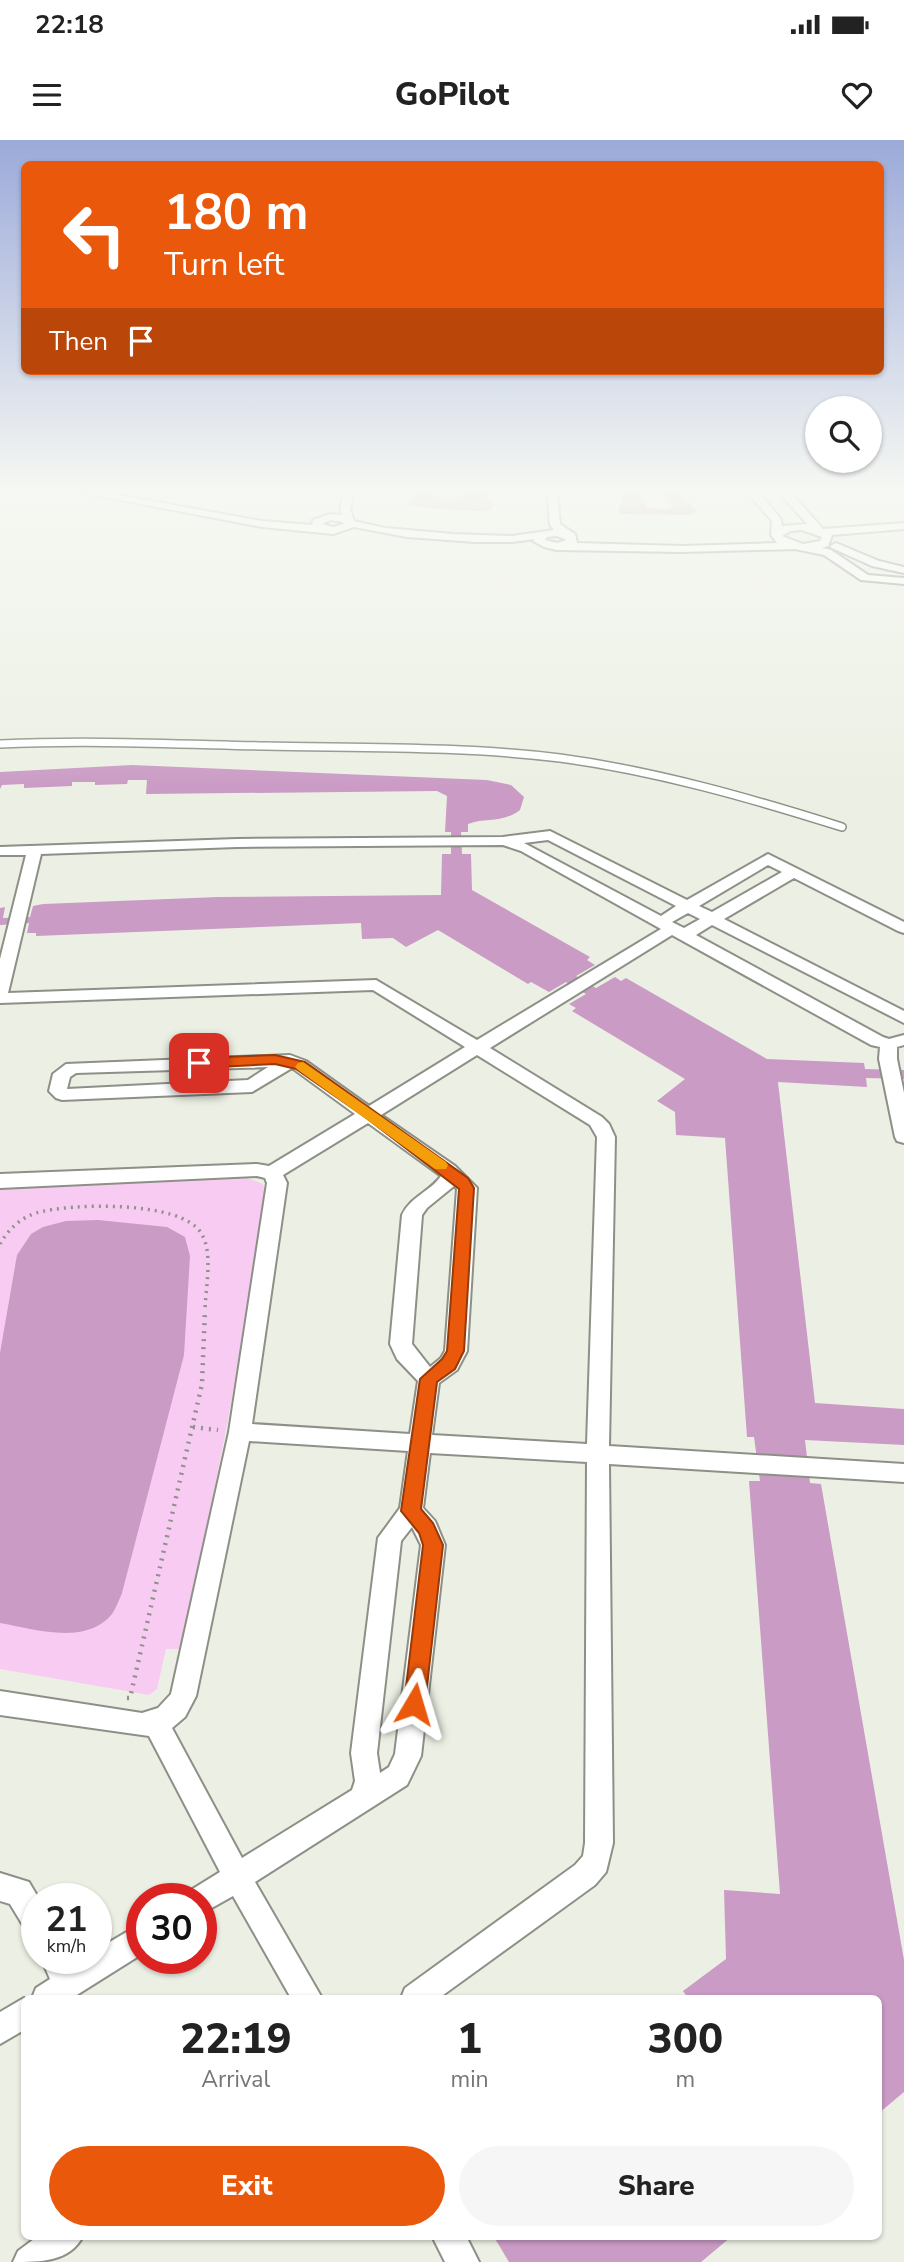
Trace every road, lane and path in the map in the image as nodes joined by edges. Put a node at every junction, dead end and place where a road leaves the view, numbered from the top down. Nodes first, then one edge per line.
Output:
1 (0, 744) edge
2 (842, 827) dead end
3 (503, 841) junction
4 (35, 850) junction
5 (0, 851) edge
6 (794, 872) junction
7 (688, 904) junction
8 (715, 919) junction
9 (904, 928) edge
10 (671, 929) junction
11 (607, 968) joint
12 (0, 995) edge
13 (556, 999) joint
14 (904, 1018) edge
15 (477, 1047) junction
16 (894, 1049) edge
17 (289, 1061) junction
18 (370, 1113) junction
19 (904, 1138) edge
20 (448, 1171) junction
21 (272, 1173) junction
22 (0, 1181) edge
23 (0, 1244) edge
24 (429, 1379) junction
25 (240, 1432) junction
26 (418, 1445) junction
27 (598, 1454) junction
28 (904, 1473) edge
29 (411, 1511) junction
30 (117, 1696) dead end
31 (0, 1703) edge
32 (156, 1723) junction
33 (364, 1797) junction
34 (237, 1877) junction
35 (0, 1887) edge
36 (217, 1890) edge
37 (21, 1895) edge
38 (126, 1945) edge
39 (57, 1980) edge
40 (305, 1995) edge
41 (419, 1995) edge
42 (21, 2015) edge
43 (0, 2029) edge
44 (61, 2240) edge
45 (29, 2262) edge

1 - 2 lane
3 - 4 street
3 - 7 street
3 - 10 street
4 - 5 street
4 - 12 street
6 - 7 street
6 - 8 street
6 - 9 street
7 - 8 street
7 - 10 street
8 - 10 street
8 - 14 street
10 - 11 street
10 - 16 street
11 - 13 street
12 - 15 street
13 - 15 street
15 - 18 street
15 - 27 street
16 - 19 street
17 - 17 street
17 - 18 street
18 - 20 street
18 - 21 street
20 - 24 street
20 - 24 street
21 - 22 street
21 - 25 street
23 - 30 path
24 - 26 street
25 - 26 street
25 - 32 street
26 - 27 street
26 - 29 street
27 - 28 street
27 - 41 street
29 - 33 street
29 - 33 street
31 - 32 street
32 - 34 street
33 - 34 street
34 - 36 street
34 - 40 street
35 - 37 street
38 - 39 street
42 - 43 street
44 - 45 street

